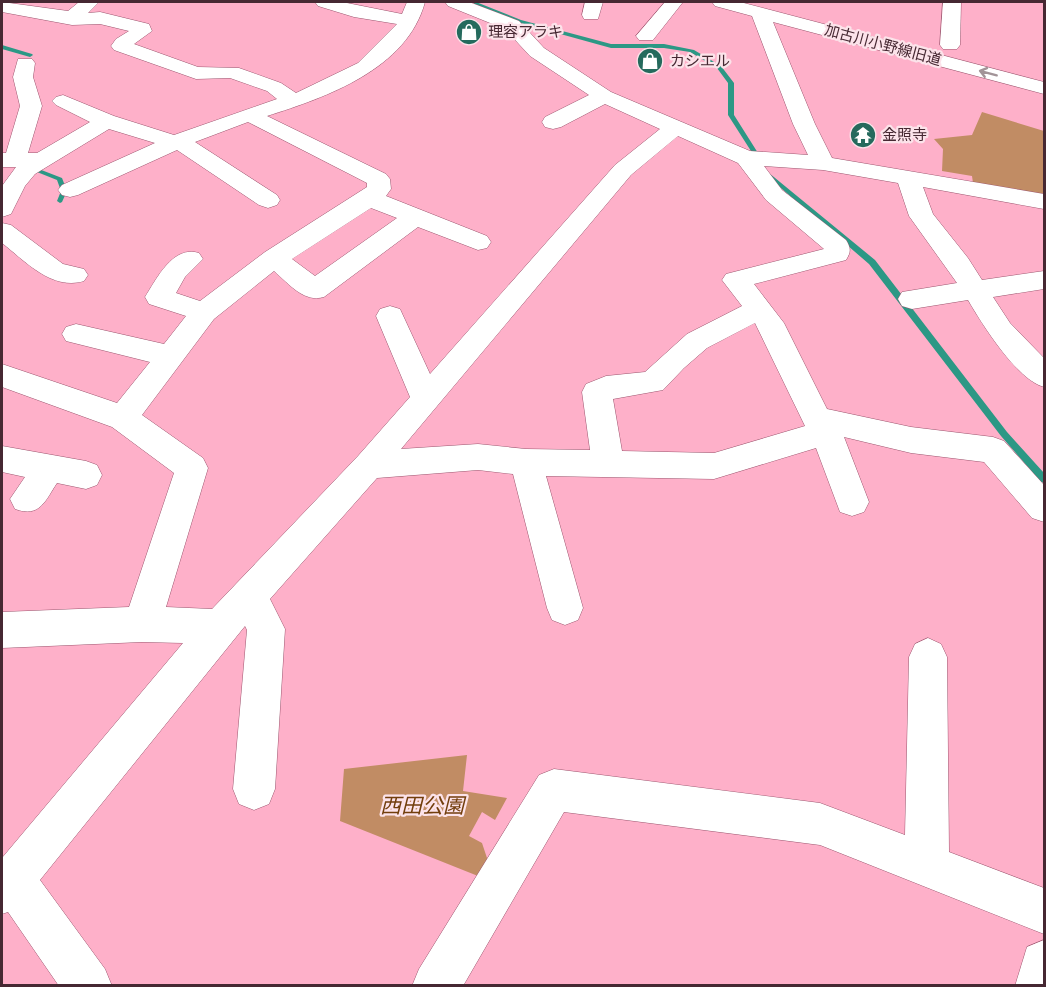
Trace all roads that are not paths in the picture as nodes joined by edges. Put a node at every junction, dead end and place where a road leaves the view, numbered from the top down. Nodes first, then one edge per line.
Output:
1 (90, 2) edge
2 (324, 2) edge
3 (651, 2) edge
4 (674, 2) edge
5 (721, 2) edge
6 (952, 2) edge
7 (463, 3) edge
8 (2, 7) edge
9 (764, 7) edge
10 (412, 11) edge
11 (72, 18) junction
12 (57, 35) dead end
13 (950, 45) junction
14 (25, 63) dead end
15 (1044, 71) edge
16 (1044, 88) edge
17 (604, 96) junction
18 (63, 101) dead end
19 (294, 101) junction
20 (251, 114) junction
21 (106, 121) junction
22 (553, 122) dead end
23 (676, 127) junction
24 (176, 142) junction
25 (760, 159) junction
26 (8, 160) edge
27 (42, 160) junction
28 (824, 164) junction
29 (907, 176) junction
30 (70, 190) dead end
31 (369, 198) junction
32 (268, 200) dead end
33 (1044, 201) edge
34 (2, 209) edge
35 (417, 216) junction
36 (2, 231) edge
37 (478, 242) dead end
38 (274, 258) junction
39 (190, 259) dead end
40 (75, 275) dead end
41 (1044, 280) edge
42 (976, 289) junction
43 (912, 299) dead end
44 (760, 309) junction
45 (204, 312) junction
46 (390, 316) dead end
47 (76, 334) dead end
48 (171, 356) junction
49 (2, 375) edge
50 (1044, 376) edge
51 (426, 399) junction
52 (123, 418) junction
53 (821, 425) junction
54 (2, 459) edge
55 (526, 462) junction
56 (608, 464) junction
57 (369, 465) junction
58 (50, 468) junction
59 (86, 475) dead end
60 (27, 499) dead end
61 (852, 502) dead end
62 (1044, 508) edge
63 (249, 596) junction
64 (565, 608) dead end
65 (142, 624) junction
66 (220, 627) junction
67 (2, 630) edge
68 (928, 657) dead end
69 (254, 789) dead end
70 (927, 866) junction
71 (7, 885) edge
72 (1044, 910) edge
73 (1044, 964) edge
74 (449, 980) edge
75 (88, 986) edge
76 (1039, 986) edge

1 - 11 street
2 - 10 street
3 - 4 street
5 - 9 street, 加古川小野線旧道
6 - 13 street
7 - 17 street
8 - 11 street
9 - 13 street, 加古川小野線旧道
16 -> 9 street, 加古川小野線旧道
9 - 28 street
10 - 19 street
11 - 12 street
11 - 19 street
13 - 15 street, 加古川小野線旧道
14 - 26 street
17 - 22 street
17 - 23 street
18 - 21 street
19 - 20 street
20 - 24 street
20 - 31 street
21 - 24 street
21 - 27 street
23 - 25 street
23 - 51 street
24 - 30 street
24 - 32 street
25 - 28 street
25 - 44 street
26 - 27 street
27 - 34 street
28 - 29 street
29 - 33 street
29 - 42 street
31 - 35 street
31 - 38 street
35 - 37 street
35 - 38 street
36 - 40 street
38 - 45 street
39 - 45 street
41 - 42 street
42 - 43 street
42 - 50 street
44 - 53 street
44 - 56 street
45 - 48 street
46 - 51 street
47 - 48 street
48 - 52 street
49 - 52 street
51 - 57 street
52 - 65 street
53 - 56 street
53 - 61 street
53 - 62 street
54 - 58 street
55 - 56 street
55 - 57 street
55 - 64 street
57 - 63 street
58 - 59 street
58 - 60 street
63 - 66 street
63 - 69 street
65 - 66 street
65 - 67 street
66 - 71 street
68 - 70 street
70 - 72 street
70 - 74 street
71 - 75 street
73 - 76 street

